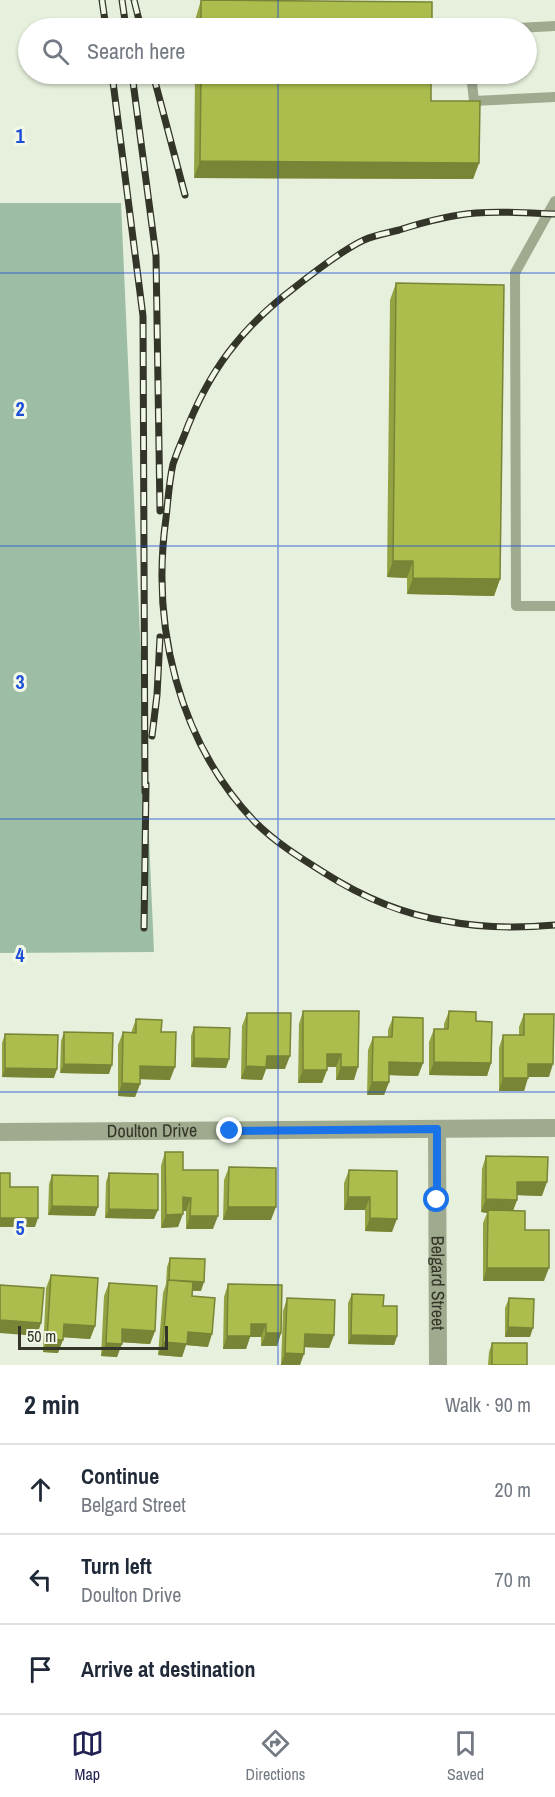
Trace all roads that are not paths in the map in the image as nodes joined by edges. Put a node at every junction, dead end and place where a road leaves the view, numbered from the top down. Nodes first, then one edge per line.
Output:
1 (555, 26) edge
2 (537, 27) edge
3 (472, 84) edge
4 (555, 98) edge
5 (555, 201) edge
6 (555, 606) edge
7 (555, 1128) edge
8 (437, 1129) junction
9 (0, 1132) edge
10 (438, 1365) edge

1 - 2 lane
3 - 4 lane
5 - 6 lane
7 - 8 street, Doulton Drive
8 - 9 street, Doulton Drive
8 - 10 street, Belgard Street

